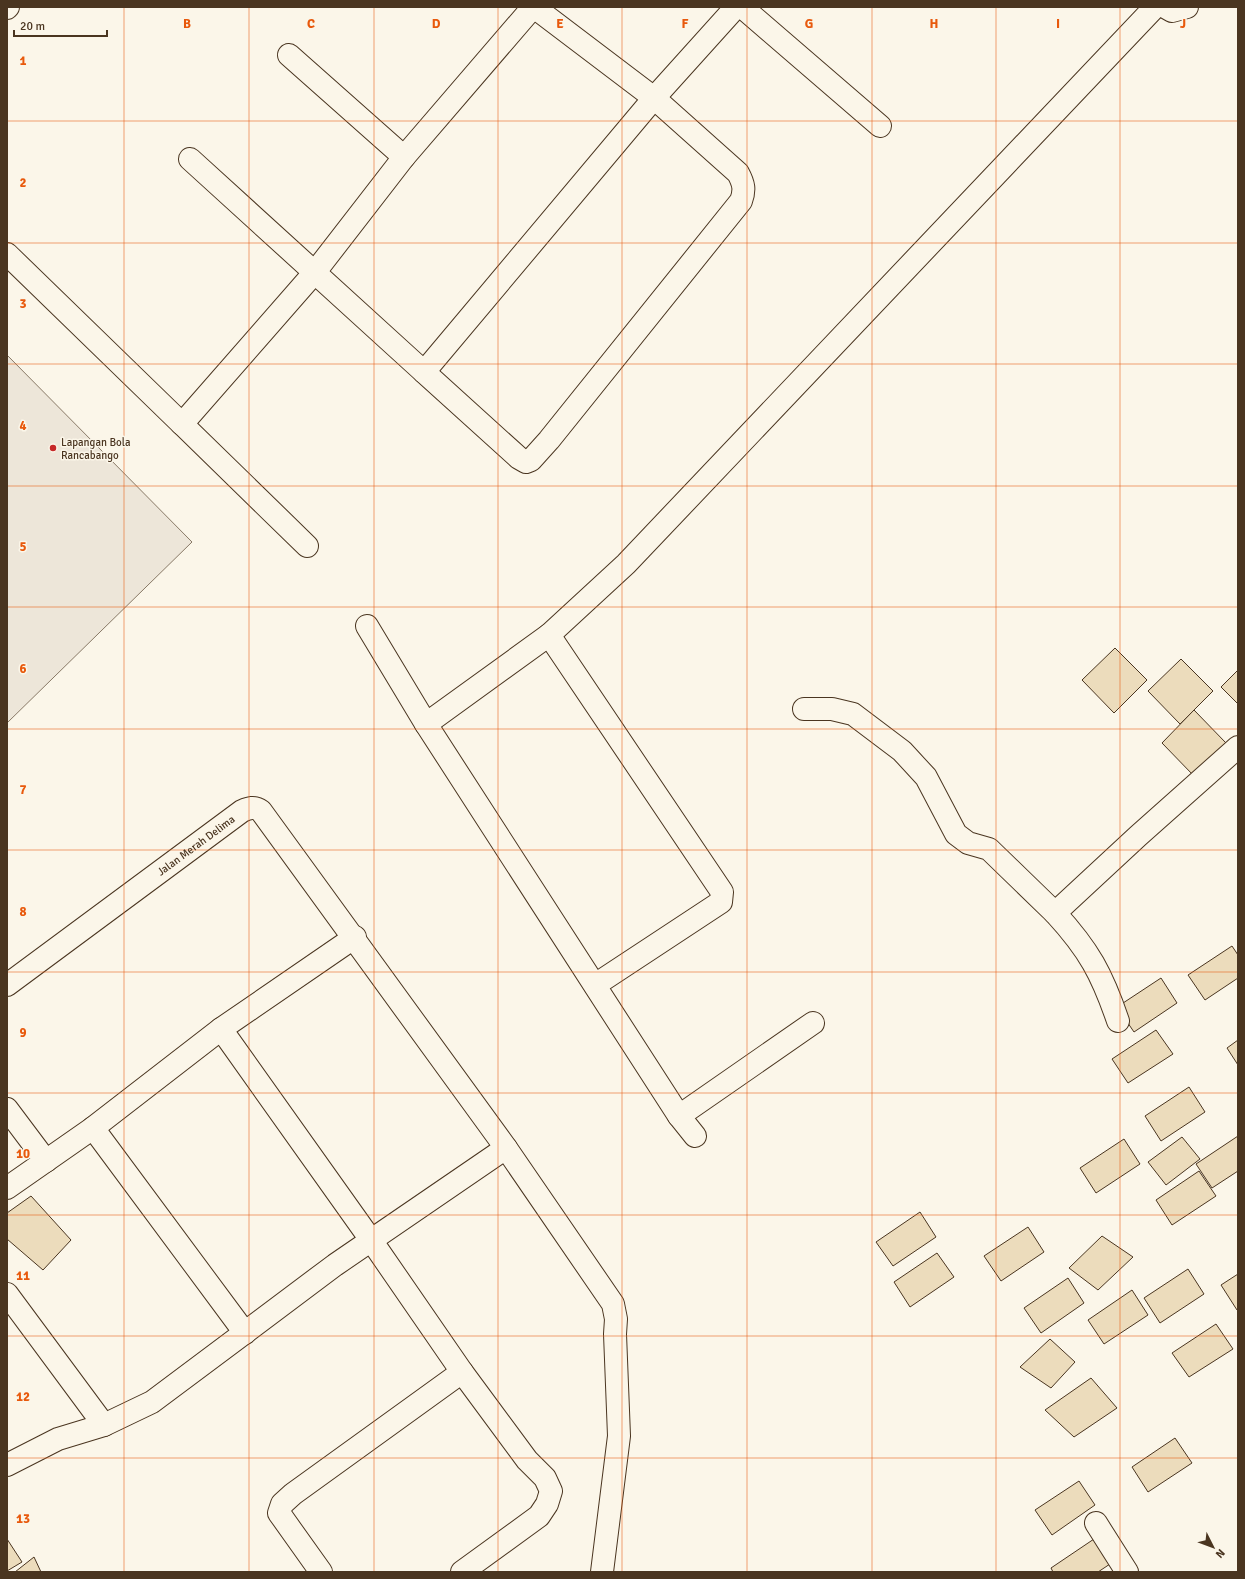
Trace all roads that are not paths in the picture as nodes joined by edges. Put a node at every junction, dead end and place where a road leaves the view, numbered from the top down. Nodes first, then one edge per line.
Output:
1 (533, 7) edge
2 (736, 7) edge
3 (742, 7) edge
4 (1155, 7) edge
5 (1165, 7) edge
6 (1187, 7) edge
7 (289, 55) dead end
8 (654, 98) junction
9 (880, 126) dead end
10 (404, 157) junction
11 (190, 159) dead end
12 (7, 254) edge
13 (315, 272) junction
14 (424, 372) junction
15 (182, 424) junction
16 (307, 546) dead end
17 (367, 626) dead end
18 (549, 635) junction
19 (804, 709) dead end
20 (426, 724) junction
21 (1238, 747) edge
22 (1055, 913) junction
23 (354, 937) junction
24 (7, 985) edge
25 (595, 985) junction
26 (1118, 1021) dead end
27 (813, 1023) dead end
28 (221, 1029) junction
29 (7, 1109) edge
30 (679, 1116) junction
31 (93, 1128) junction
32 (695, 1136) dead end
33 (506, 1148) junction
34 (46, 1161) junction
35 (7, 1188) edge
36 (371, 1240) junction
37 (7, 1294) edge
38 (245, 1333) junction
39 (462, 1372) junction
40 (104, 1425) junction
41 (7, 1465) edge
42 (1096, 1523) dead end
43 (321, 1572) edge
44 (462, 1572) edge
45 (602, 1572) edge
46 (1127, 1572) edge

1 - 8 street
1 - 10 street
2 - 8 street
3 - 9 street
4 - 18 street
5 - 6 street
7 - 10 street
8 - 14 street
8 - 14 street
10 - 13 street
11 - 13 street
12 - 15 street
13 - 14 street
13 - 15 street
15 - 16 street
17 - 20 street
18 - 20 street
18 - 25 street
19 - 22 street
20 - 25 street
21 - 22 street
22 - 26 street
23 - 24 street, Jalan Merah Delima
23 - 28 street
23 - 33 street
25 - 30 street
27 - 30 street
28 - 31 street
28 - 36 street
29 - 34 street
30 - 32 street
31 - 34 street
31 - 38 street
33 - 36 street
33 - 45 street
34 - 35 street
36 - 38 street
36 - 39 street
37 - 40 street
38 - 40 street
39 - 43 street
39 - 44 street
40 - 41 street
42 - 46 street

